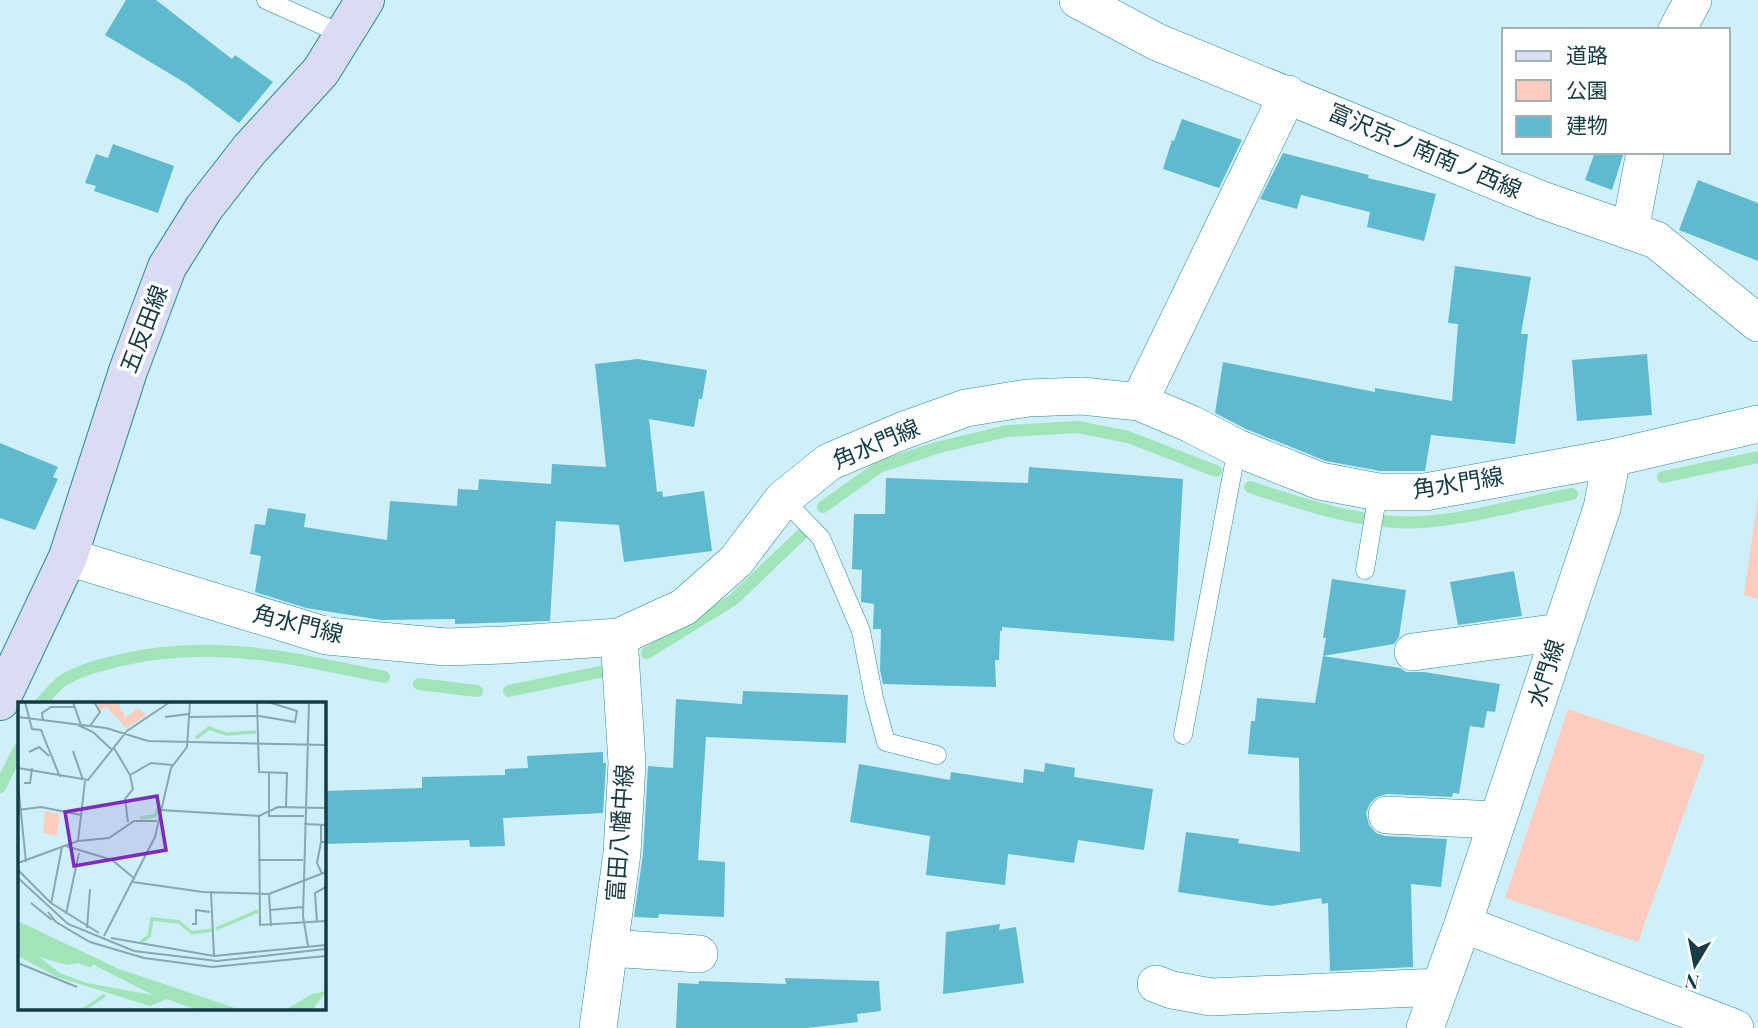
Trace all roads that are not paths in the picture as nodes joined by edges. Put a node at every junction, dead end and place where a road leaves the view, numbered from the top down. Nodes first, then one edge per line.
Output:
1 (266, 0) edge
2 (365, 0) edge
3 (1078, 0) edge
4 (1693, 0) edge
5 (1678, 28) edge
6 (344, 34) junction
7 (1288, 94) junction
8 (1645, 154) edge
9 (1630, 231) junction
10 (1758, 323) edge
11 (1139, 402) junction
12 (1758, 424) edge
13 (1237, 448) junction
14 (1612, 458) junction
15 (1377, 498) junction
16 (783, 499) junction
17 (68, 556) junction
18 (1365, 570) dead end
19 (1560, 632) junction
20 (619, 637) junction
21 (1413, 652) dead end
22 (0, 701) edge
23 (1183, 735) dead end
24 (937, 755) dead end
25 (1387, 815) dead end
26 (1497, 820) junction
27 (1463, 924) junction
28 (610, 948) junction
29 (699, 954) dead end
30 (1157, 984) dead end
31 (1439, 987) junction
32 (598, 1028) edge
33 (1426, 1028) edge
34 (1735, 1028) edge

1 - 6 lane
2 - 6 street, 五反田線
3 - 7 street, 富沢京ノ南南ノ西線
4 - 5 street
6 - 17 street, 五反田線
7 - 9 street, 富沢京ノ南南ノ西線
7 - 11 street
8 - 9 street
9 - 10 street, 富沢京ノ南南ノ西線
11 - 13 street, 角水門線
11 - 16 street, 角水門線
12 - 14 street
13 - 15 street, 角水門線
13 - 23 lane
14 - 15 street, 角水門線
14 - 19 street, 水門線
15 - 18 lane
16 - 20 street, 角水門線
16 - 24 lane
17 - 20 street, 角水門線
17 - 22 street, 五反田線
19 - 21 street
19 - 26 street, 水門線
20 - 28 street, 富田八幡中線
25 - 26 street
26 - 27 street, 水門線
27 - 31 street, 水門線
27 - 34 street
28 - 29 street
28 - 32 street, 富田八幡中線
30 - 31 street
31 - 33 street, 水門線

